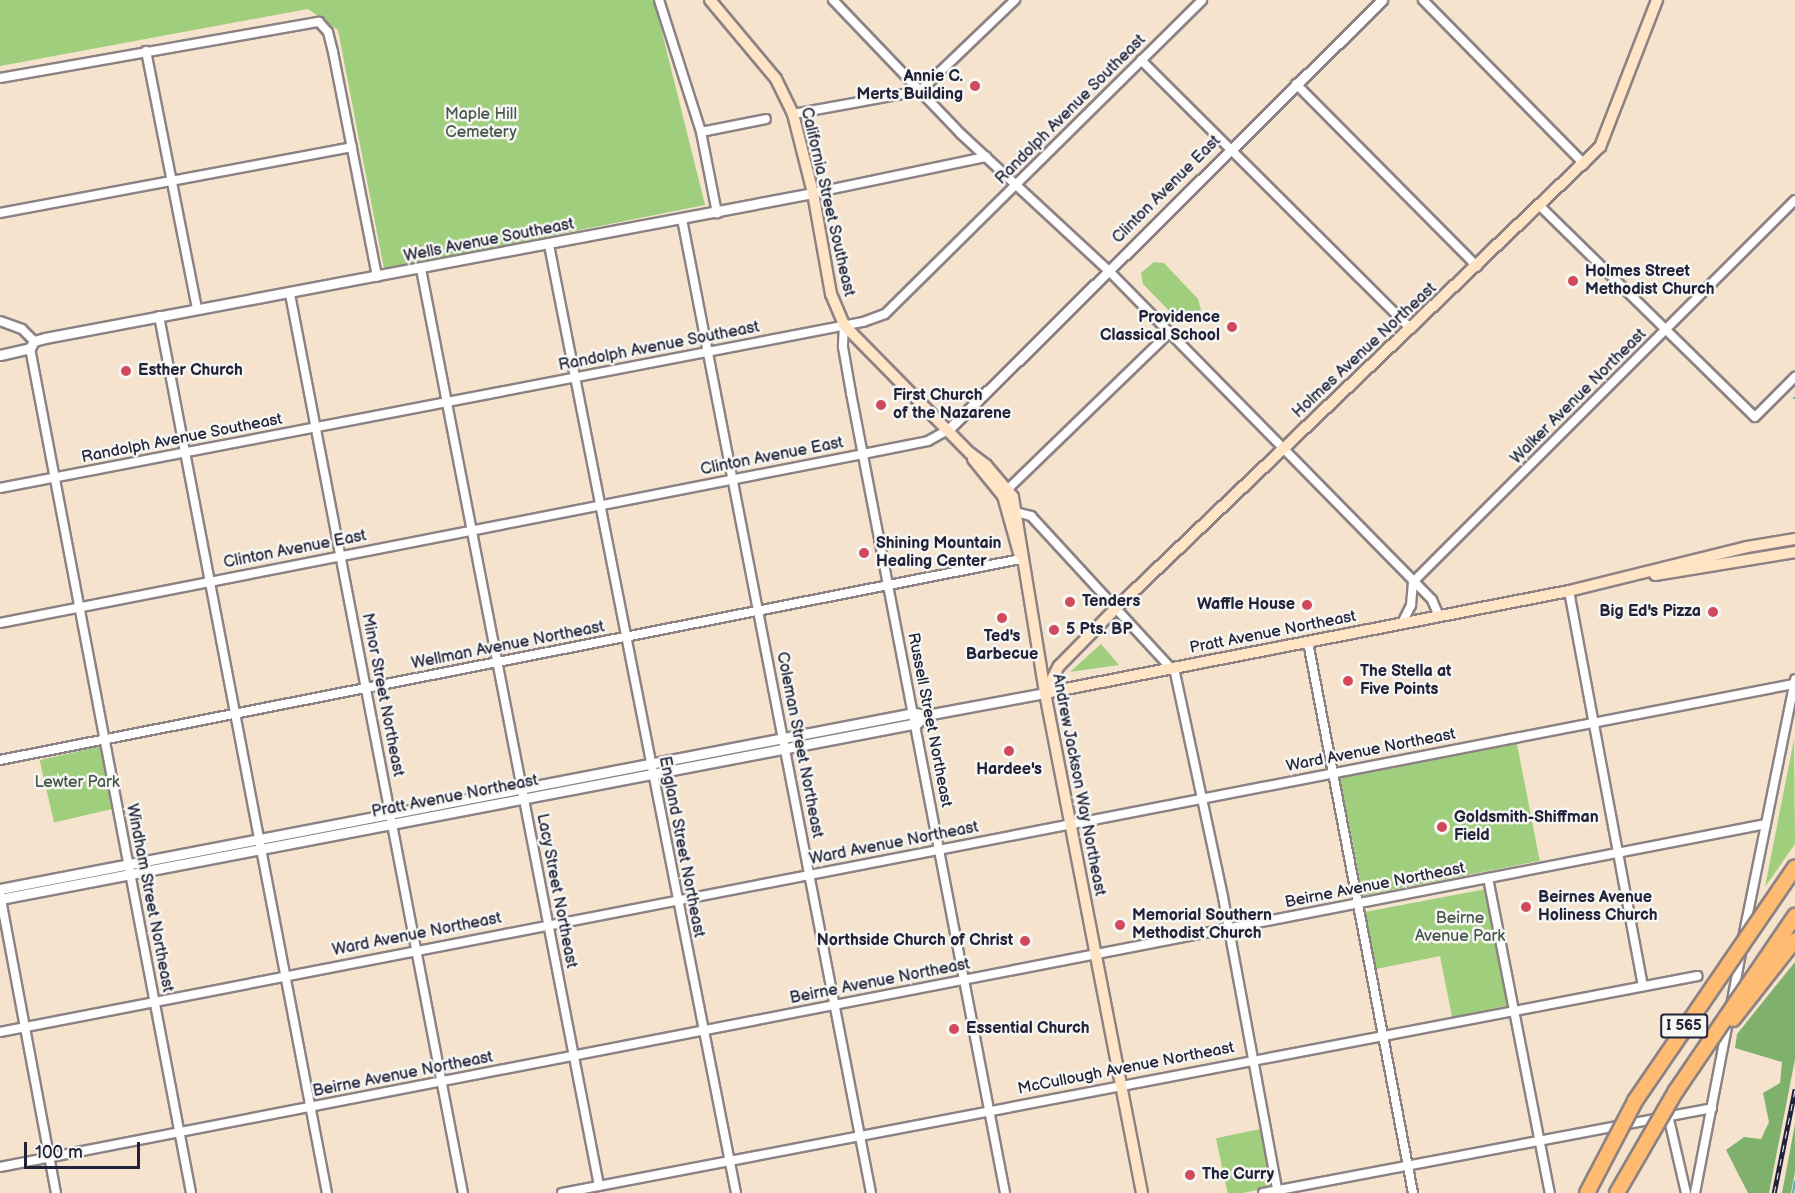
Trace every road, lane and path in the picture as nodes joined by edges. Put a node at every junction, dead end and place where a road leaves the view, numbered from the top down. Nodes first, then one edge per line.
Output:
1 (659, 0) edge
2 (710, 0) edge
3 (833, 0) edge
4 (1015, 0) edge
5 (1202, 0) edge
6 (1382, 0) edge
7 (1423, 0) edge
8 (1657, 0) edge
9 (146, 51) junction
10 (1141, 60) junction
11 (0, 78) edge
12 (1296, 84) junction
13 (920, 92) junction
14 (793, 114) junction
15 (766, 119) dead end
16 (700, 132) junction
17 (352, 147) junction
18 (1230, 147) junction
19 (986, 157) junction
20 (1584, 164) junction
21 (172, 182) junction
22 (1016, 184) junction
23 (813, 193) junction
24 (1795, 200) edge
25 (1540, 206) junction
26 (0, 213) edge
27 (717, 213) junction
28 (682, 219) junction
29 (549, 245) junction
30 (1477, 266) junction
31 (421, 269) junction
32 (1109, 271) junction
33 (377, 277) junction
34 (290, 294) junction
35 (197, 309) junction
36 (159, 316) junction
37 (0, 321) edge
38 (844, 325) junction
39 (1411, 329) junction
40 (1664, 330) junction
41 (1169, 333) junction
42 (32, 345) junction
43 (708, 351) junction
44 (0, 355) edge
45 (578, 376) junction
46 (1795, 377) edge
47 (446, 403) junction
48 (316, 427) junction
49 (948, 430) junction
50 (1283, 449) junction
51 (184, 452) junction
52 (970, 453) junction
53 (863, 454) junction
54 (53, 478) junction
55 (733, 479) junction
56 (0, 488) edge
57 (1009, 488) junction
58 (602, 506) junction
59 (1016, 512) junction
60 (472, 531) junction
61 (1795, 539) edge
62 (1795, 552) edge
63 (341, 556) junction
64 (1021, 559) junction
65 (1625, 578) junction
66 (1413, 582) junction
67 (210, 583) junction
68 (888, 583) junction
69 (1569, 591) junction
70 (80, 608) junction
71 (1116, 608) junction
72 (759, 610) junction
73 (1439, 616) junction
74 (0, 623) edge
75 (1402, 623) junction
76 (627, 636) junction
77 (1308, 642) junction
78 (496, 662) junction
79 (1172, 668) junction
80 (1795, 681) edge
81 (366, 687) junction
82 (1045, 693) junction
83 (914, 713) junction
84 (235, 715) junction
85 (926, 716) junction
86 (917, 723) junction
87 (1595, 723) junction
88 (783, 738) junction
89 (105, 740) junction
90 (785, 748) junction
91 (0, 760) edge
92 (651, 764) junction
93 (1333, 772) junction
94 (653, 774) junction
95 (523, 793) junction
96 (1202, 796) junction
97 (391, 813) junction
98 (1070, 823) junction
99 (1766, 824) junction
100 (393, 825) junction
101 (261, 843) junction
102 (940, 849) junction
103 (1619, 852) junction
104 (1795, 867) edge
105 (129, 869) junction
106 (810, 874) junction
107 (1488, 878) junction
108 (0, 895) edge
109 (677, 900) junction
110 (1358, 903) junction
111 (1795, 916) edge
112 (549, 924) junction
113 (1228, 928) junction
114 (1795, 940) edge
115 (416, 948) junction
116 (1096, 954) junction
117 (287, 974) junction
118 (1697, 976) dead end
119 (965, 979) junction
120 (1643, 985) junction
121 (156, 1001) junction
122 (834, 1005) junction
123 (1514, 1010) junction
124 (24, 1027) junction
125 (703, 1031) junction
126 (0, 1032) edge
127 (1383, 1034) junction
128 (574, 1056) junction
129 (1252, 1059) junction
130 (442, 1082) junction
131 (1121, 1084) junction
132 (1676, 1091) junction
133 (311, 1107) junction
134 (1712, 1108) junction
135 (989, 1109) junction
136 (1668, 1115) junction
137 (180, 1132) junction
138 (859, 1134) junction
139 (1539, 1140) junction
140 (50, 1158) junction
141 (730, 1160) junction
142 (1409, 1164) junction
143 (0, 1167) edge
144 (599, 1186) junction
145 (1278, 1192) edge
146 (56, 1193) edge
147 (191, 1193) edge
148 (327, 1193) edge
149 (463, 1193) edge
150 (562, 1193) edge
151 (736, 1193) edge
152 (871, 1193) edge
153 (1005, 1193) edge
154 (1142, 1193) edge
155 (1263, 1193) edge
156 (1413, 1193) edge
157 (1550, 1193) edge
158 (1587, 1193) edge
159 (1617, 1193) edge
160 (1686, 1193) edge
161 (1695, 1193) edge

1 - 16 street
2 - 14 main road, California Street Southeast
3 - 13 street
4 - 13 street
5 - 10 street, Randolph Avenue Southeast
6 - 12 street, Clinton Avenue East
7 - 20 street
8 - 20 main road, Holmes Avenue Northeast
9 - 11 street
9 - 17 street
9 - 21 street
10 - 18 street
10 - 22 street, Randolph Avenue Southeast
12 - 18 street, Clinton Avenue East
12 - 30 street
13 - 14 street
13 - 19 street
14 - 23 main road, California Street Southeast
15 - 16 street
16 - 27 street
17 - 21 street
17 - 33 street
18 - 32 street, Clinton Avenue East
18 - 39 street
19 - 22 street
19 - 23 street, Wells Avenue Southeast
20 - 25 main road, Holmes Avenue Northeast
21 - 26 street
21 - 35 street
22 - 32 street
22 - 38 street, Randolph Avenue Southeast
23 - 27 street, Wells Avenue Southeast
23 - 38 main road, California Street Southeast
24 - 40 street, Walker Avenue Northeast
25 - 30 main road, Holmes Avenue Northeast
25 - 40 street
27 - 28 street, Wells Avenue Southeast
28 - 29 street, Wells Avenue Southeast
28 - 43 street, Coleman Street Northeast
29 - 31 street, Wells Avenue Southeast
29 - 45 street, England Street Northeast
30 - 39 main road, Holmes Avenue Northeast
31 - 33 street, Wells Avenue Southeast
31 - 47 street, Lacy Street Northeast
32 - 41 street
32 - 49 street, Clinton Avenue East
33 - 34 street, Wells Avenue Southeast
34 - 35 street, Wells Avenue Southeast
34 - 48 street, Minor Street Northeast
35 - 36 street, Wells Avenue Southeast
36 - 42 street, Wells Avenue Southeast
36 - 51 street
37 - 42 street
38 - 43 street, Randolph Avenue Southeast
38 - 49 main road, California Street Southeast
38 - 53 street, Russell Street Northeast
39 - 50 main road, Holmes Avenue Northeast
40 - 46 street
40 - 66 street, Walker Avenue Northeast
41 - 50 street
41 - 57 street
42 - 44 street, Wells Avenue Southeast
42 - 54 street, Windham Street Northeast
43 - 45 street, Randolph Avenue Southeast
43 - 55 street, Coleman Street Northeast
45 - 47 street, Randolph Avenue Southeast
45 - 58 street, England Street Northeast
47 - 48 street, Randolph Avenue Southeast
47 - 60 street, Lacy Street Northeast
48 - 51 street, Randolph Avenue Southeast
48 - 63 street, Minor Street Northeast
49 - 52 main road
49 - 53 street, Clinton Avenue East
50 - 66 street
50 - 71 main road, Holmes Avenue Northeast
51 - 54 street, Randolph Avenue Southeast
51 - 67 street
52 - 57 main road
52 - 64 main road
53 - 55 street, Clinton Avenue East
53 - 68 street, Russell Street Northeast
54 - 56 street, Randolph Avenue Southeast
54 - 70 street, Windham Street Northeast
55 - 58 street, Clinton Avenue East
55 - 72 street, Coleman Street Northeast
57 - 59 main road, Andrew Jackson Way Northeast
58 - 60 street, Clinton Avenue East
58 - 76 street, England Street Northeast
59 - 64 main road, Andrew Jackson Way Northeast
59 - 71 street
60 - 63 street, Clinton Avenue East
60 - 78 street, Lacy Street Northeast
61 - 65 main road, Pratt Avenue Northeast
62 - 65 main road, Pratt Avenue Northeast
63 - 67 street, Clinton Avenue East
63 - 81 street, Minor Street Northeast
64 - 68 street, Wellman Avenue Northeast
64 - 82 main road, Andrew Jackson Way Northeast
65 - 69 main road, Pratt Avenue Northeast
66 - 73 street
66 - 75 street
67 - 70 street, Clinton Avenue East
67 - 84 street
68 - 72 street, Wellman Avenue Northeast
68 - 83 street, Russell Street Northeast
69 - 73 main road, Pratt Avenue Northeast
69 - 87 street
70 - 74 street, Clinton Avenue East
70 - 89 street, Windham Street Northeast
71 - 79 street
71 - 82 main road, Holmes Avenue Northeast
72 - 76 street, Wellman Avenue Northeast
72 - 88 street, Coleman Street Northeast
73 - 75 main road, Pratt Avenue Northeast
75 - 77 main road, Pratt Avenue Northeast
76 - 78 street, Wellman Avenue Northeast
76 - 92 street, England Street Northeast
77 - 79 main road, Pratt Avenue Northeast
77 - 93 street
78 - 81 street, Wellman Avenue Northeast
78 - 95 street, Lacy Street Northeast
79 - 82 main road, Pratt Avenue Northeast
79 - 96 street
80 - 87 street, Ward Avenue Northeast
80 - 99 street
81 - 84 street, Wellman Avenue Northeast
81 - 97 street, Minor Street Northeast
82 - 85 street, Pratt Avenue Northeast
82 - 98 main road, Andrew Jackson Way Northeast
83 - 85 street
83 - 86 street, Russell Street Northeast
83 - 88 street, Pratt Avenue Northeast
84 - 89 street, Wellman Avenue Northeast
84 - 101 street
85 - 86 street
86 - 90 street, Pratt Avenue Northeast
86 - 102 street, Russell Street Northeast
87 - 93 street, Ward Avenue Northeast
87 - 103 street
88 - 90 street, Coleman Street Northeast
88 - 92 street, Pratt Avenue Northeast
89 - 91 street, Wellman Avenue Northeast
89 - 105 street, Windham Street Northeast
90 - 94 street, Pratt Avenue Northeast
90 - 106 street, Coleman Street Northeast
92 - 94 street, England Street Northeast
92 - 95 street, Pratt Avenue Northeast
93 - 96 street, Ward Avenue Northeast
93 - 110 street
94 - 95 street, Pratt Avenue Northeast
94 - 109 street, England Street Northeast
95 - 97 street, Pratt Avenue Northeast
95 - 100 street, Pratt Avenue Northeast
95 - 112 street, Lacy Street Northeast
96 - 98 street, Ward Avenue Northeast
96 - 113 street
97 - 100 street, Minor Street Northeast
97 - 101 street, Pratt Avenue Northeast
98 - 102 street, Ward Avenue Northeast
98 - 116 main road, Andrew Jackson Way Northeast
99 - 103 street, Beirne Avenue Northeast
99 - 134 street
100 - 101 street, Pratt Avenue Northeast
100 - 115 street, Minor Street Northeast
101 - 105 street, Pratt Avenue Northeast
101 - 117 street
102 - 106 street, Ward Avenue Northeast
102 - 119 street, Russell Street Northeast
103 - 107 street, Beirne Avenue Northeast
103 - 120 street
104 - 158 highway, I 565, bridge
105 - 108 street, Pratt Avenue Northeast
105 - 121 street, Windham Street Northeast
106 - 109 street, Ward Avenue Northeast
106 - 122 street, Coleman Street Northeast
107 - 110 street, Beirne Avenue Northeast
107 - 123 street
108 - 124 street
109 - 112 street, Ward Avenue Northeast
109 - 125 street, England Street Northeast
110 - 113 street, Beirne Avenue Northeast
110 - 127 street
111 - 132 highway, I 565, bridge
112 - 115 street, Ward Avenue Northeast
112 - 128 street, Lacy Street Northeast
113 - 116 street, Beirne Avenue Northeast
113 - 129 street
114 - 132 highway, bridge
115 - 117 street, Ward Avenue Northeast
115 - 130 street, Minor Street Northeast
116 - 119 street, Beirne Avenue Northeast
116 - 131 main road, Andrew Jackson Way Northeast
117 - 121 street, Ward Avenue Northeast
117 - 133 street
118 - 120 street, McCullough Avenue Northeast
119 - 122 street, Beirne Avenue Northeast
119 - 135 street, Russell Street Northeast
120 - 123 street, McCullough Avenue Northeast
121 - 124 street, Ward Avenue Northeast
121 - 137 street, Windham Street Northeast
122 - 125 street, Beirne Avenue Northeast
122 - 138 street, Coleman Street Northeast
123 - 127 street, McCullough Avenue Northeast
123 - 139 street
124 - 126 street, Ward Avenue Northeast
124 - 140 street
125 - 128 street, Beirne Avenue Northeast
125 - 141 street, England Street Northeast
127 - 129 street, McCullough Avenue Northeast
127 - 142 street
128 - 130 street, Beirne Avenue Northeast
128 - 144 street, Lacy Street Northeast
129 - 131 street, McCullough Avenue Northeast
129 - 145 street
130 - 133 street, Beirne Avenue Northeast
130 - 149 street, Minor Street Northeast
131 - 135 street, McCullough Avenue Northeast
131 - 154 main road, Andrew Jackson Way Northeast
132 - 159 highway, I 565, bridge
133 - 137 street, Beirne Avenue Northeast
133 - 148 street
134 - 136 street
134 - 161 street
135 - 138 street, McCullough Avenue Northeast
135 - 153 street, Russell Street Northeast
136 - 139 street
136 - 160 street
137 - 140 street, Beirne Avenue Northeast
137 - 147 street, Windham Street Northeast
138 - 141 street, McCullough Avenue Northeast
138 - 152 street, Coleman Street Northeast
139 - 142 street
139 - 157 street
140 - 143 street, Beirne Avenue Northeast
140 - 146 street
141 - 144 street, McCullough Avenue Northeast
141 - 151 street, England Street Northeast
142 - 145 street
142 - 156 street
144 - 150 street, McCullough Avenue Northeast
145 - 155 street

